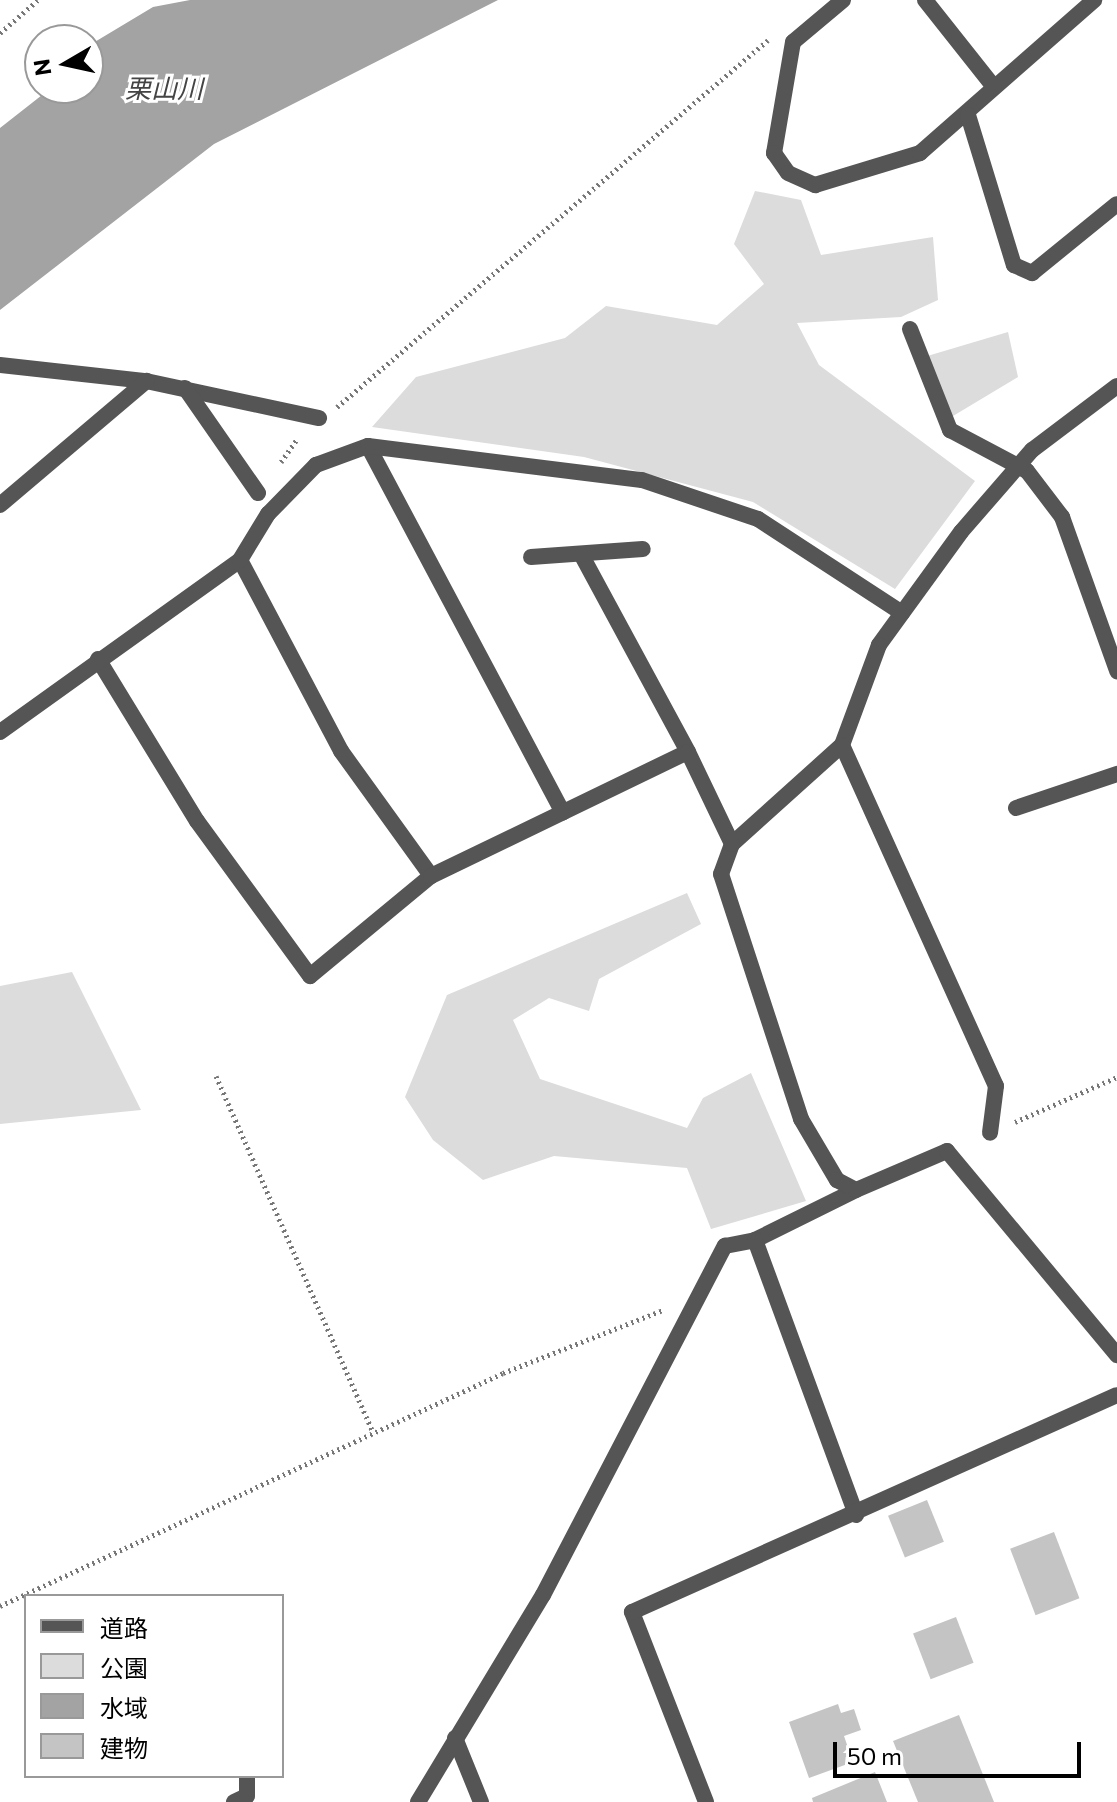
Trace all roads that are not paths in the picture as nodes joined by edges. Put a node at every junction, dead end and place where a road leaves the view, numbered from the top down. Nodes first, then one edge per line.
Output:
1 (843, 0) edge
2 (925, 0) edge
3 (1094, 0) edge
4 (994, 87) junction
5 (968, 115) junction
6 (1117, 204) edge
7 (910, 329) dead end
8 (0, 365) edge
9 (146, 381) junction
10 (1117, 386) edge
11 (185, 388) junction
12 (319, 418) road end
13 (368, 446) junction
14 (1018, 466) junction
15 (258, 493) road end
16 (0, 505) edge
17 (643, 549) dead end
18 (581, 554) junction
19 (531, 557) dead end
20 (240, 560) junction
21 (902, 613) junction
22 (98, 659) junction
23 (1117, 671) edge
24 (3, 723) edge
25 (842, 745) junction
26 (688, 752) junction
27 (1117, 774) edge
28 (1016, 808) dead end
29 (563, 812) junction
30 (732, 844) junction
31 (431, 876) junction
32 (990, 1133) road end
33 (856, 1190) junction
34 (755, 1240) junction
35 (1117, 1355) edge
36 (1117, 1395) edge
37 (856, 1515) junction
38 (455, 1738) junction
39 (247, 1778) edge
40 (234, 1802) edge
41 (418, 1802) edge
42 (481, 1802) edge
43 (706, 1802) edge

1 - 5 street
2 - 4 street
3 - 4 street
4 - 5 street
5 - 6 street
7 - 14 street
8 - 9 street
9 - 11 street
9 - 16 street
10 - 14 street
11 - 12 street
11 - 15 street
13 - 20 street
13 - 21 street
13 - 29 street
14 - 21 street
14 - 23 street
17 - 18 street
18 - 19 street
18 - 26 street
20 - 22 street
20 - 31 street
21 - 25 street
22 - 24 street
22 - 31 street
25 - 30 street
25 - 32 street
26 - 29 street
26 - 30 street
27 - 28 street
29 - 31 street
30 - 33 street
33 - 34 street
33 - 35 street
34 - 37 street
34 - 38 street
36 - 37 street
37 - 43 street
38 - 41 street
38 - 42 street
39 - 40 street

